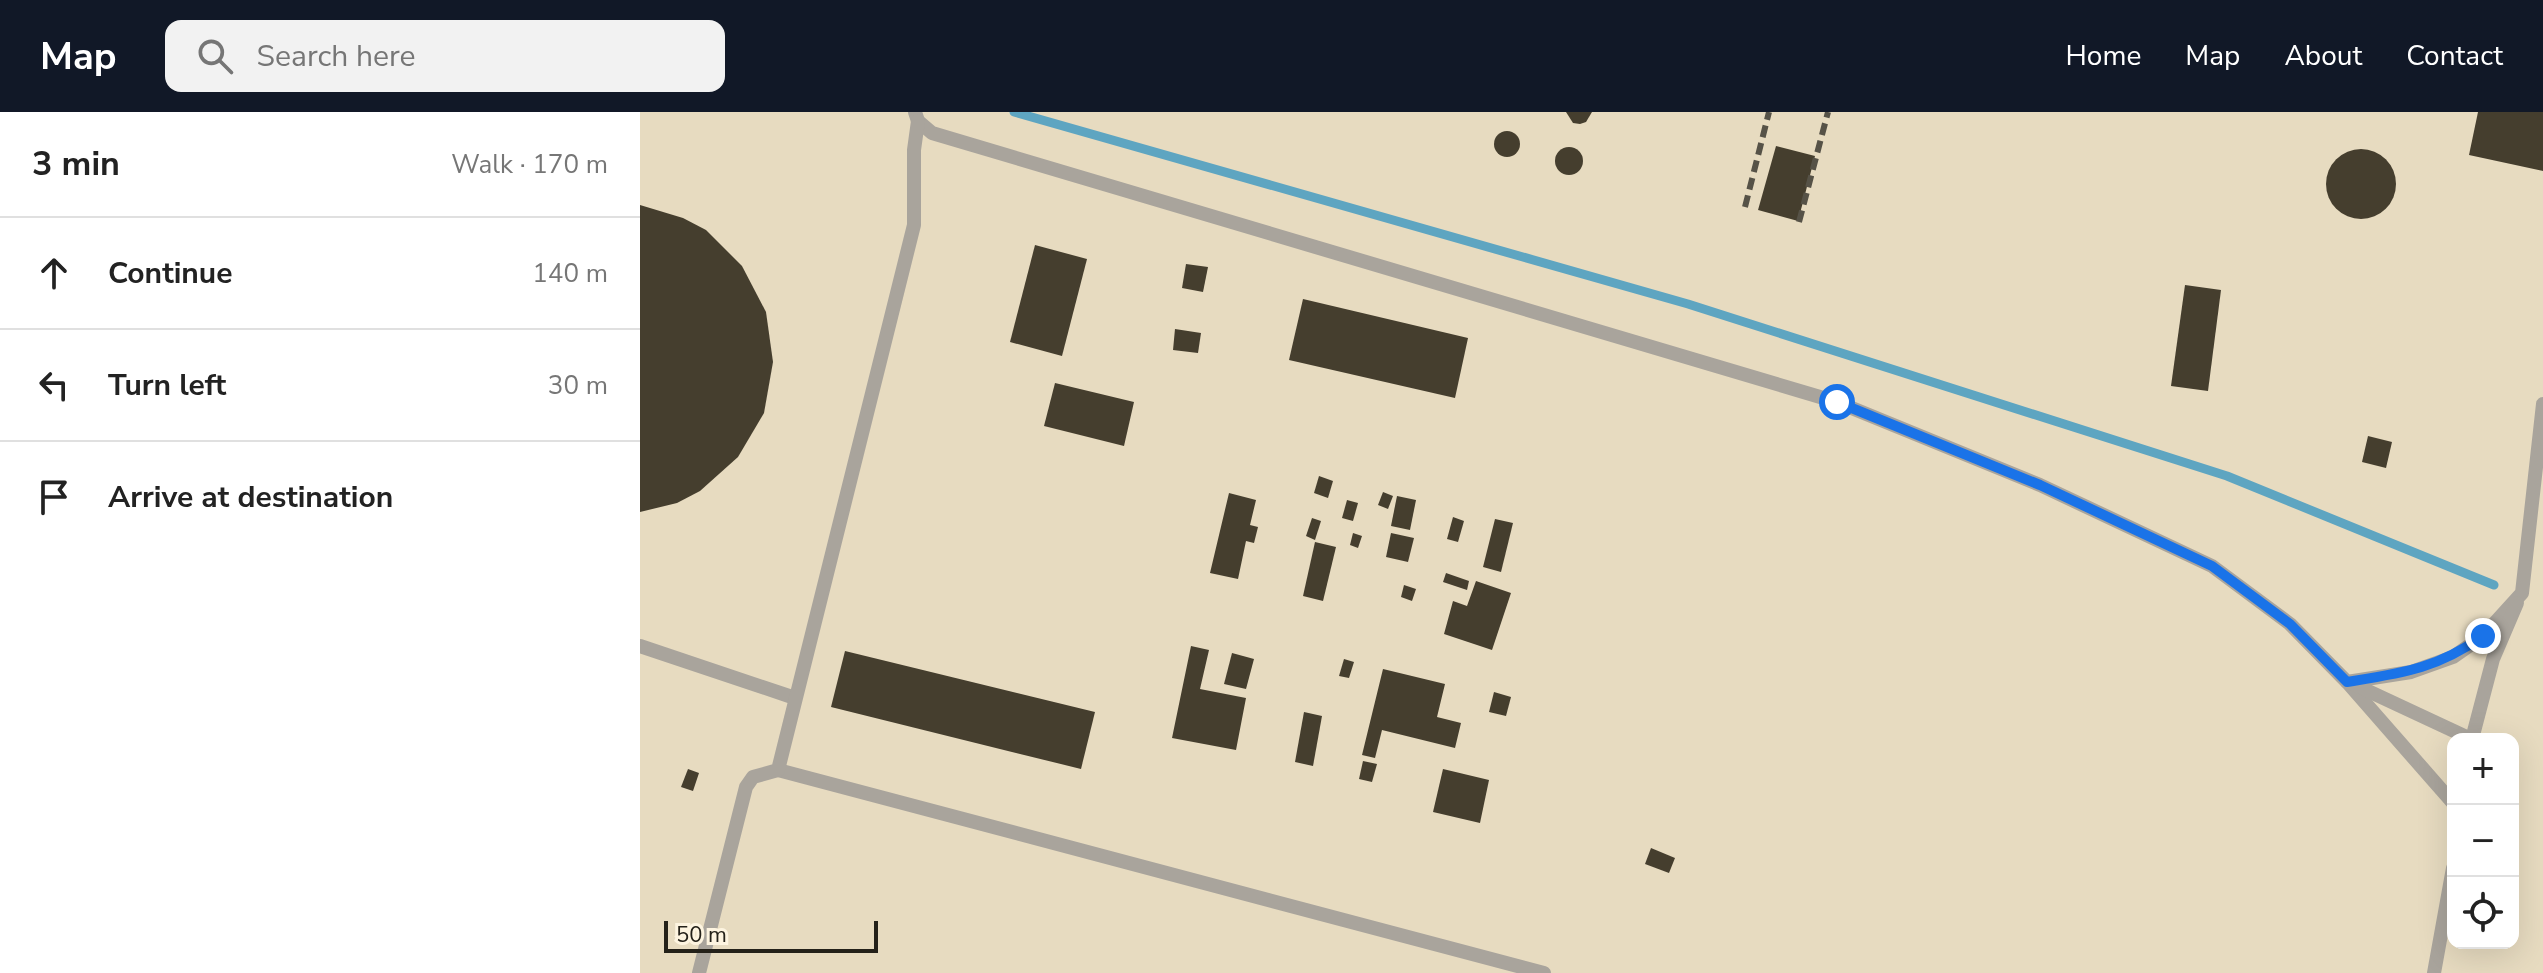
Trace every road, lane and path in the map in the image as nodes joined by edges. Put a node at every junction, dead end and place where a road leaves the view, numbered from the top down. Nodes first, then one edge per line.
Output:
1 (916, 116) edge
2 (2543, 404) edge
3 (2522, 593) junction
4 (640, 646) edge
5 (2347, 682) junction
6 (795, 698) junction
7 (2459, 733) edge
8 (2474, 733) edge
9 (778, 770) junction
10 (2447, 796) edge
11 (2451, 877) edge
12 (699, 973) edge
13 (1544, 973) edge
14 (2434, 973) edge

1 - 5 lane
1 - 6 lane
2 - 3 lane
3 - 5 lane
3 - 8 lane
4 - 6 lane
5 - 7 lane
5 - 10 lane
6 - 9 lane
9 - 12 lane
9 - 13 lane
11 - 14 lane

